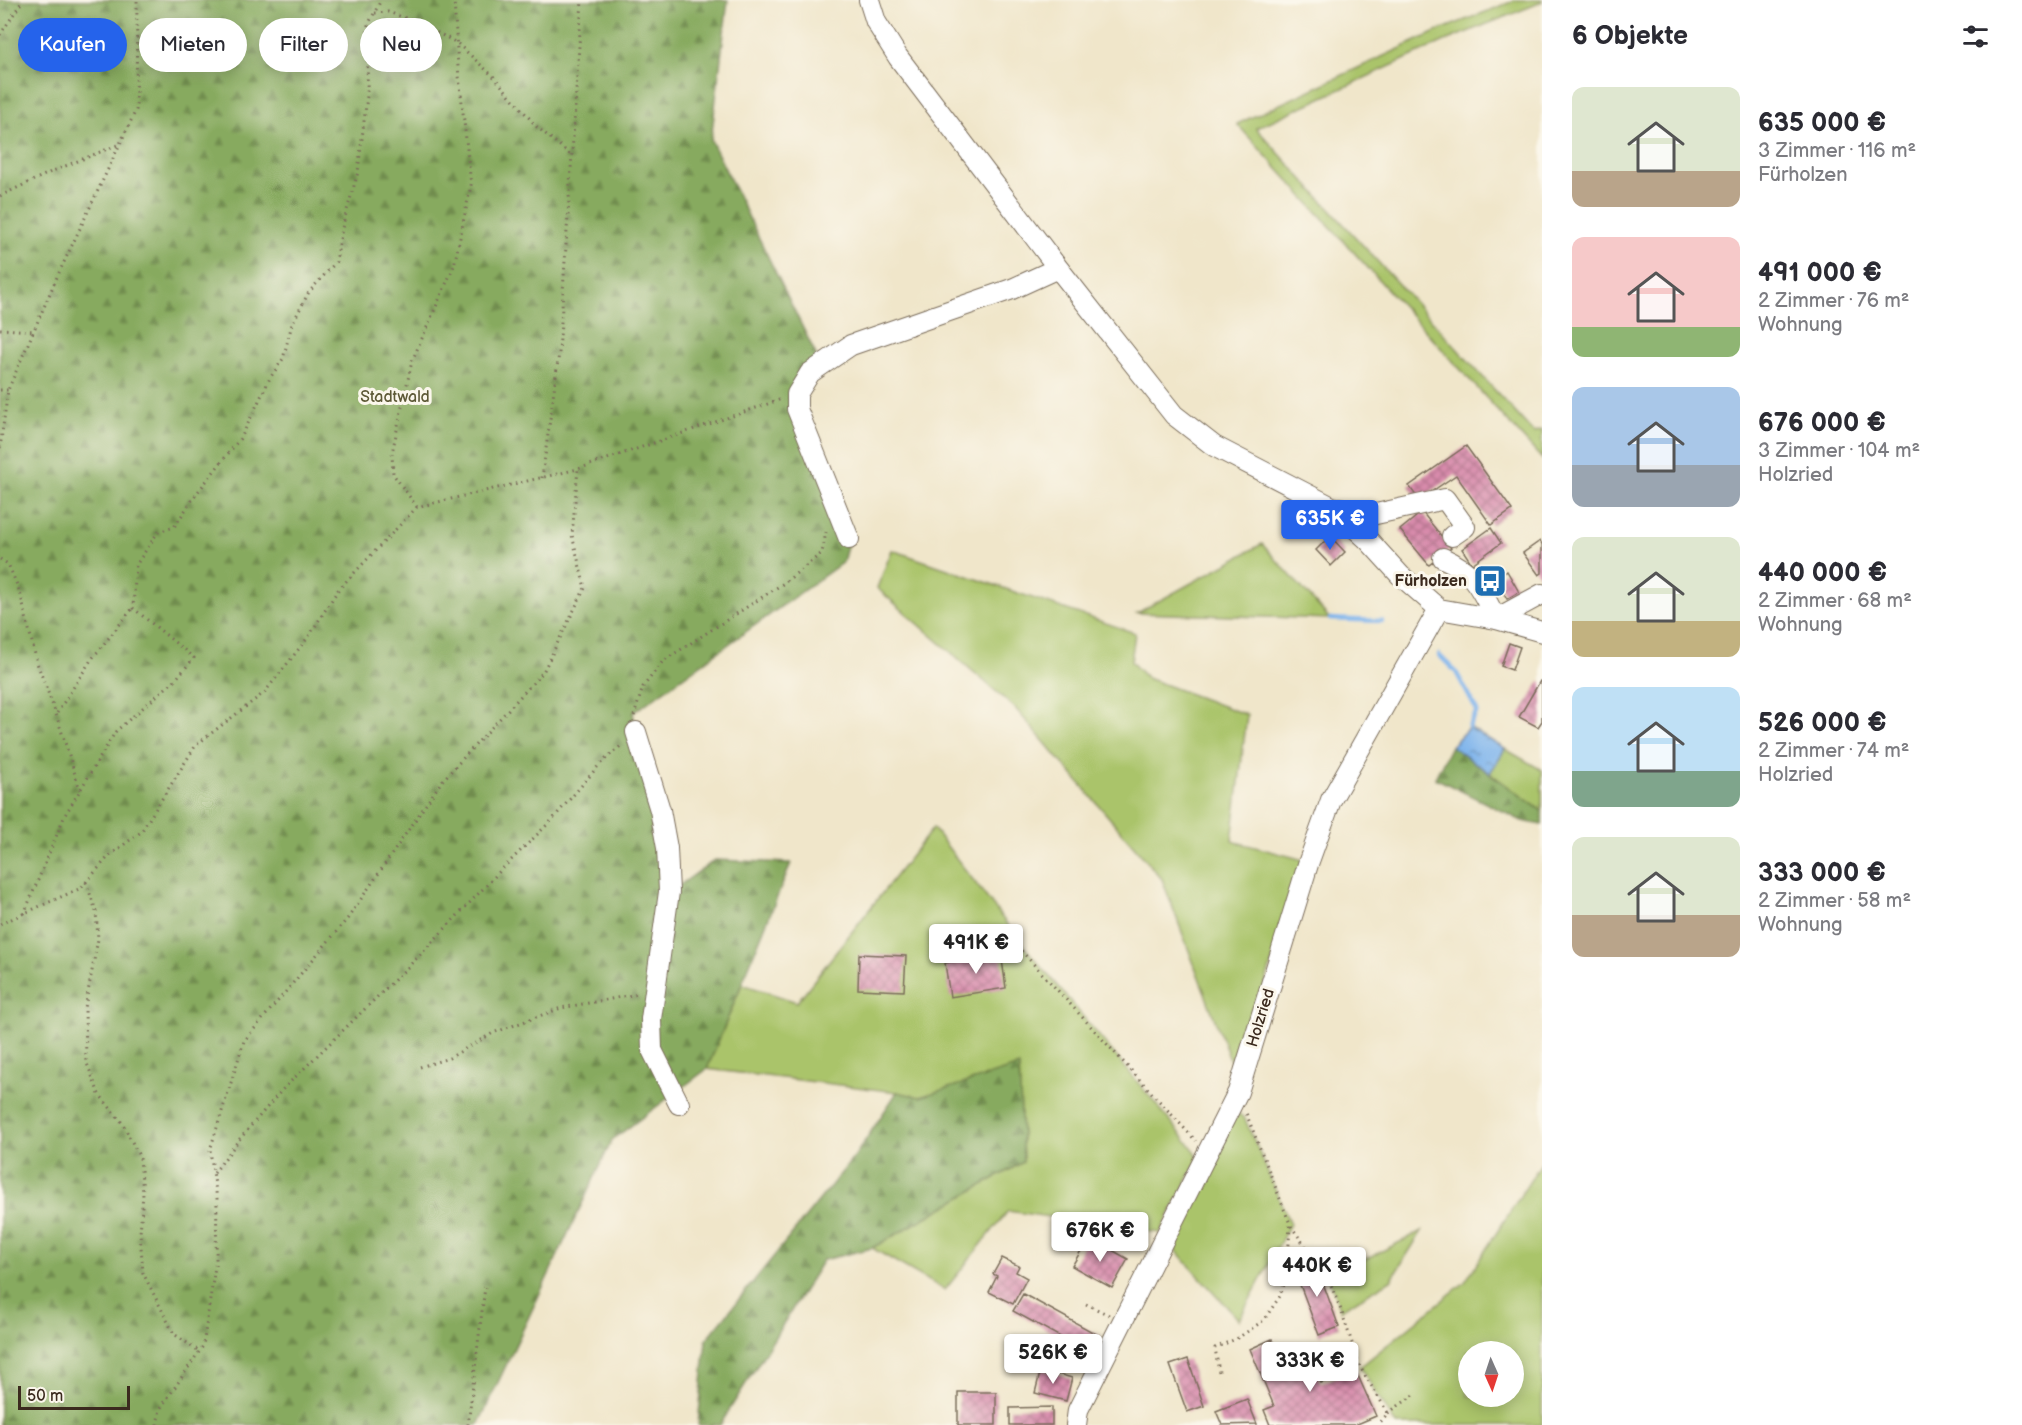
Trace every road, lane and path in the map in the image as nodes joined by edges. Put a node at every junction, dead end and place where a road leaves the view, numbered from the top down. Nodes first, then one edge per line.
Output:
1 (23, 0) edge
2 (137, 0) edge
3 (381, 0) edge
4 (454, 0) edge
5 (582, 0) edge
6 (869, 0) edge
7 (374, 13) junction
8 (0, 35) edge
9 (457, 43) junction
10 (120, 144) junction
11 (572, 156) junction
12 (0, 196) edge
13 (1058, 268) junction
14 (0, 329) edge
15 (34, 331) junction
16 (0, 390) edge
17 (8, 390) junction
18 (797, 394) junction
19 (0, 448) edge
20 (578, 469) junction
21 (542, 478) junction
22 (417, 507) junction
23 (1332, 507) junction
24 (824, 522) dead end
25 (1452, 536) dead end
26 (849, 539) dead end
27 (1443, 558) dead end
28 (0, 559) edge
29 (1542, 594) edge
30 (133, 608) junction
31 (1439, 609) junction
32 (1496, 619) junction
33 (1542, 632) edge
34 (56, 714) junction
35 (636, 732) junction
36 (80, 790) junction
37 (86, 882) junction
38 (24, 914) junction
39 (0, 924) edge
40 (933, 933) dead end
41 (655, 991) junction
42 (420, 1067) dead end
43 (1238, 1092) junction
44 (679, 1104) dead end
45 (1207, 1153) junction
46 (213, 1174) junction
47 (1290, 1224) junction
48 (485, 1287) dead end
49 (1086, 1304) dead end
50 (1122, 1320) junction
51 (200, 1351) junction
52 (1219, 1372) dead end
53 (1417, 1393) dead end
54 (1388, 1413) junction
55 (157, 1425) edge
56 (468, 1425) edge
57 (1076, 1425) edge
58 (1378, 1425) edge

1 - 8 path
2 - 10 path
3 - 7 path
4 - 9 path
5 - 11 path
6 - 13 street
7 - 9 path
7 - 30 path
9 - 11 path
9 - 22 path
10 - 12 path
10 - 15 path
11 - 21 path
13 - 18 street
13 - 23 street
14 - 15 path
15 - 17 path
16 - 17 path
17 - 19 path
18 - 20 path
18 - 26 street
20 - 21 path
20 - 46 path
21 - 22 path
22 - 37 path
23 - 25 street
23 - 31 street
24 - 35 path
27 - 32 street
28 - 34 path
29 - 32 street
30 - 34 path
30 - 36 path
31 - 32 street
31 - 43 street, Holzried
32 - 33 street
34 - 36 path
35 - 41 street
35 - 46 path
36 - 38 path
37 - 38 path
37 - 51 path
38 - 39 path
40 - 45 path
41 - 42 path
41 - 44 street
43 - 45 street, Holzried
43 - 47 path
45 - 50 street, Holzried
46 - 51 path
47 - 52 path
47 - 54 path
48 - 56 path
49 - 50 path
50 - 57 street, Holzried
51 - 55 path
53 - 54 path
54 - 58 path

